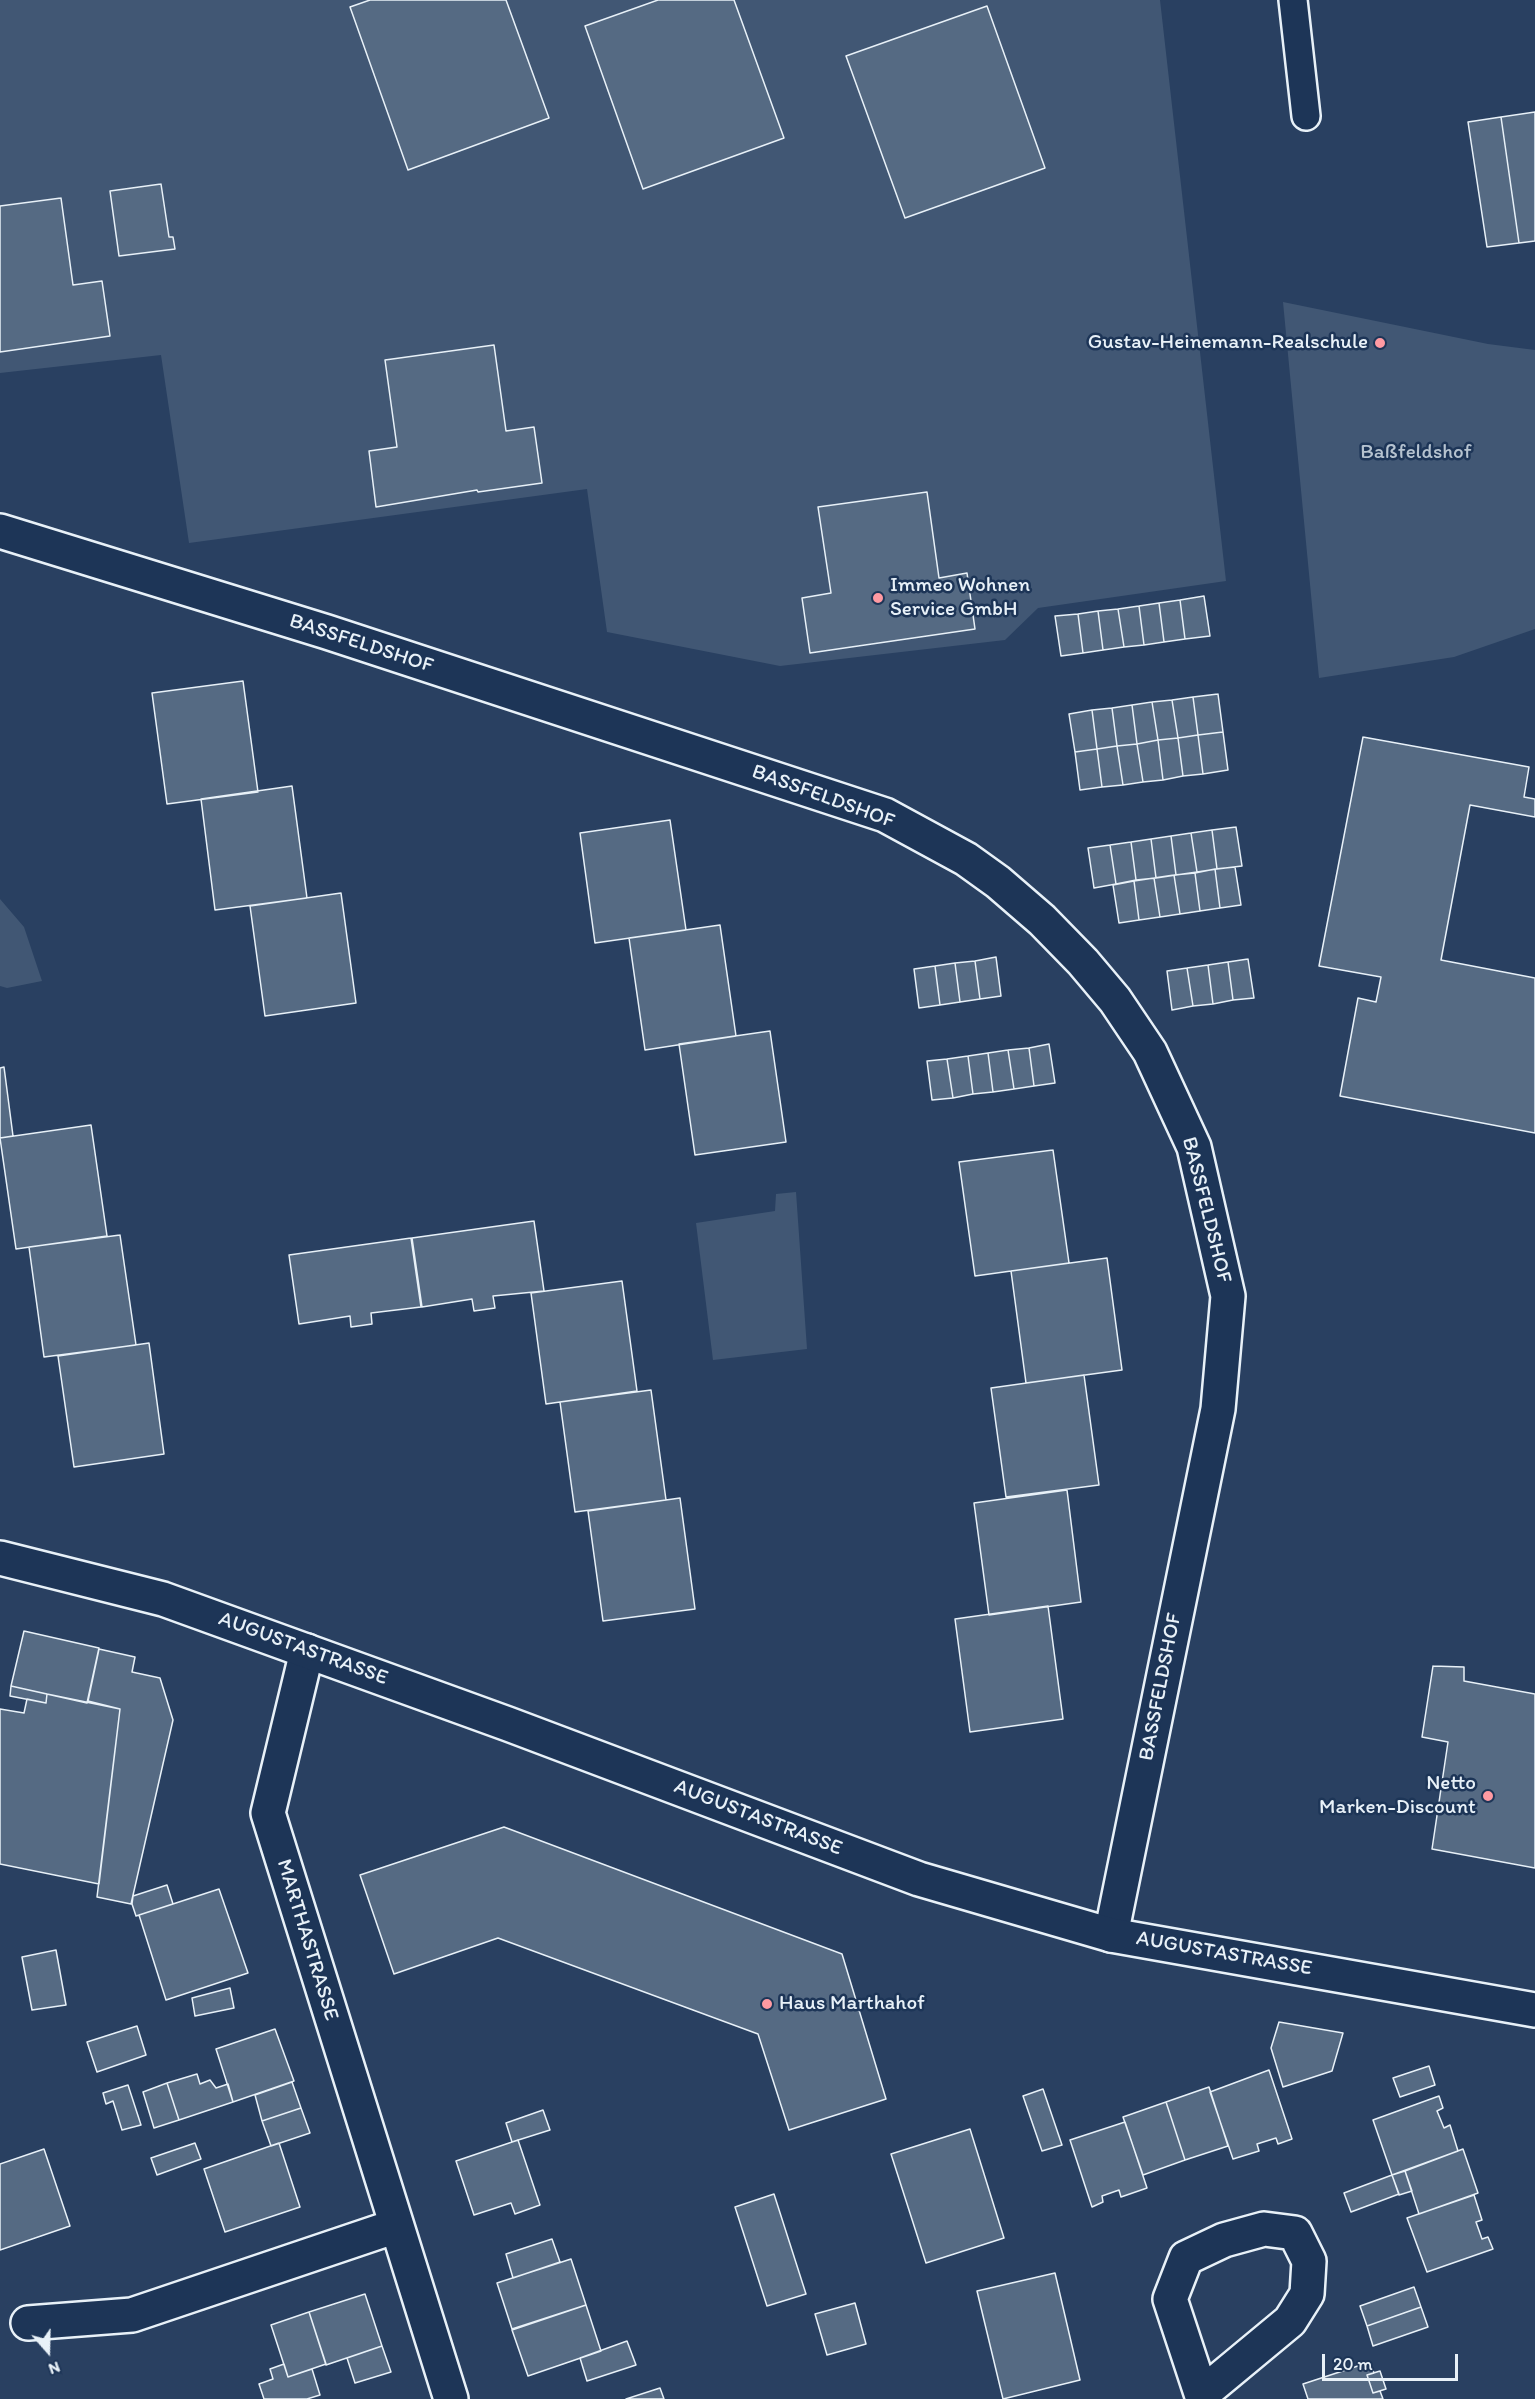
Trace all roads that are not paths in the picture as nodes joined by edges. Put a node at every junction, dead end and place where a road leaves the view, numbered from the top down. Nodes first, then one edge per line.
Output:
1 (1293, 0) edge
2 (1305, 116) dead end
3 (0, 531) edge
4 (0, 1558) edge
5 (307, 1651) junction
6 (1111, 1935) junction
7 (1535, 2010) edge
8 (396, 2226) junction
9 (28, 2323) dead end
10 (1202, 2397) edge
11 (452, 2399) edge

1 - 2 lane
3 - 6 street, BASSFELDSHOF
4 - 5 street, AUGUSTASTRASSE
5 - 6 street, AUGUSTASTRASSE
5 - 8 street, MARTHASTRASSE
6 - 7 street, AUGUSTASTRASSE
8 - 9 street
8 - 11 street, MARTHASTRASSE
10 - 10 street

